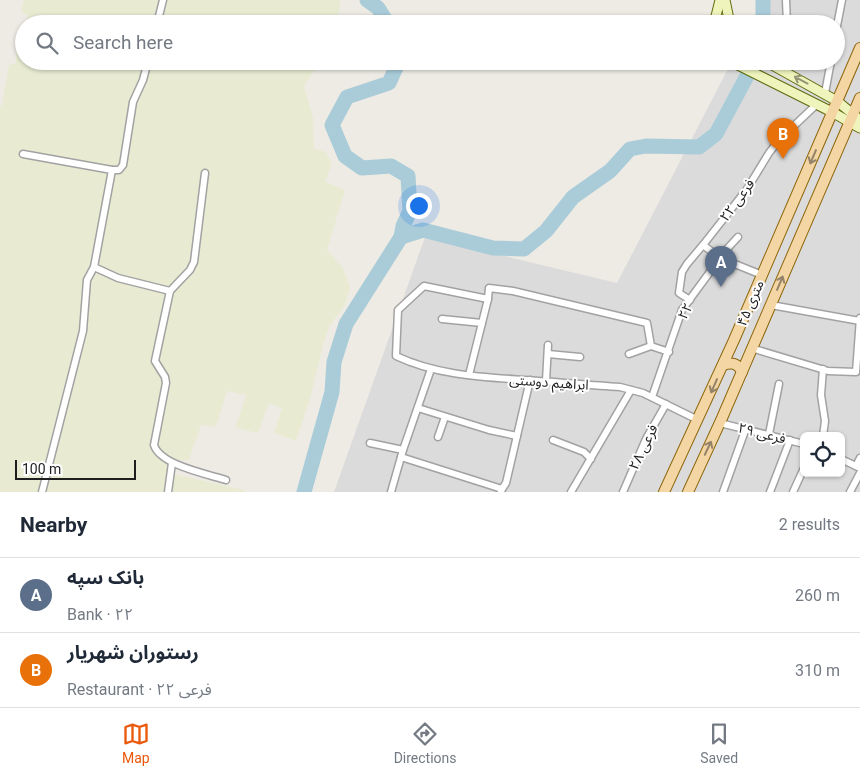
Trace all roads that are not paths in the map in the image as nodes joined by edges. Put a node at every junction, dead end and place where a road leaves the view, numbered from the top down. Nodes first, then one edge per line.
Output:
1 (163, 0) edge
2 (720, 0) edge
3 (725, 0) edge
4 (786, 0) edge
5 (842, 0) edge
6 (160, 15) edge
7 (716, 15) edge
8 (728, 15) edge
9 (787, 15) edge
10 (839, 15) edge
11 (860, 48) edge
12 (146, 70) edge
13 (748, 70) edge
14 (789, 70) edge
15 (829, 70) edge
16 (825, 93) junction
17 (860, 98) edge
18 (837, 101) junction
19 (817, 104) junction
20 (832, 112) junction
21 (855, 119) edge
22 (860, 128) edge
23 (23, 154) dead end
24 (112, 170) junction
25 (205, 174) dead end
26 (738, 237) dead end
27 (703, 246) junction
28 (720, 258) junction
29 (94, 267) junction
30 (762, 275) junction
31 (170, 291) junction
32 (488, 299) junction
33 (690, 300) junction
34 (770, 305) junction
35 (860, 318) edge
36 (442, 319) dead end
37 (482, 322) junction
38 (860, 322) edge
39 (734, 340) junction
40 (548, 345) dead end
41 (651, 346) junction
42 (751, 348) junction
43 (669, 352) junction
44 (548, 354) junction
45 (629, 354) dead end
46 (580, 357) dead end
47 (723, 365) junction
48 (431, 369) junction
49 (823, 369) junction
50 (742, 372) junction
51 (469, 376) junction
52 (530, 380) junction
53 (546, 381) junction
54 (779, 384) dead end
55 (631, 390) junction
56 (652, 397) junction
57 (666, 404) junction
58 (418, 408) junction
59 (445, 417) junction
60 (698, 420) junction
61 (720, 422) junction
62 (746, 428) junction
63 (824, 432) edge
64 (769, 434) junction
65 (517, 436) junction
66 (438, 437) dead end
67 (553, 440) dead end
68 (790, 440) junction
69 (370, 443) dead end
70 (800, 443) edge
71 (402, 454) junction
72 (860, 458) edge
73 (591, 459) junction
74 (845, 461) edge
75 (172, 463) junction
76 (858, 467) edge
77 (860, 473) edge
78 (800, 477) edge
79 (226, 480) dead end
80 (501, 490) edge
81 (42, 492) edge
82 (168, 492) edge
83 (391, 492) edge
84 (571, 492) edge
85 (623, 492) edge
86 (664, 492) edge
87 (688, 492) edge
88 (723, 492) edge
89 (770, 492) edge
90 (793, 492) edge
91 (850, 492) edge

1 - 6 street
2 - 7 street
3 - 8 street
4 - 9 street
5 - 10 street
11 - 18 main road
12 - 24 street
13 - 19 street
16 -> 14 street
15 - 16 street
16 - 18 street
17 - 21 main road, ۴۵ متری
18 - 20 main road, ۴۵ متری
18 - 21 street
19 - 20 street
19 - 27 street, فرعی ۲۲
20 - 21 street
20 -> 30 main road, ۴۵ متری
21 - 22 street
34 -> 21 main road, ۴۵ متری
23 - 24 street
24 - 29 street
25 - 31 street
26 - 28 street, ۲۲
27 - 28 street
27 - 33 street, فرعی ۲۲
28 - 30 street
28 - 33 street, ۲۲
29 - 31 street
29 - 81 street
30 - 39 main road, ۴۵ متری
31 - 75 street
32 - 37 street
32 - 41 street
32 - 48 street, ابراهیم دوستی
33 - 43 street, ۲۲
34 - 38 street
34 - 42 main road, ۴۵ متری
35 - 38 street
36 - 37 street
37 - 51 street
38 - 49 street
39 - 42 main road
39 - 47 main road, ۴۵ متری
40 - 44 street
41 - 43 street
41 - 45 street
42 - 49 street
42 - 50 main road, ۴۵ متری
43 - 56 street, ۲۲
44 - 46 street
44 - 53 street
47 - 50 main road
47 -> 60 main road, ۴۵ متری
48 - 51 street, ابراهیم دوستی
48 - 58 street
49 - 63 street
50 - 61 main road, ۴۵ متری
51 - 52 street, ابراهیم دوستی
52 - 53 street, ابراهیم دوستی
52 - 65 street
53 - 55 street, ابراهیم دوستی
54 - 64 street
55 - 56 street, ابراهیم دوستی
55 - 73 street
56 - 57 street, ابراهیم دوستی
57 - 60 street, ابراهیم دوستی
57 - 85 street, فرعی ۲۸
58 - 59 street
58 - 71 street
59 - 65 street
59 - 66 street
60 - 86 main road, ۴۵ متری
61 - 62 street, فرعی ۲۹
87 -> 61 main road, ۴۵ متری
62 - 64 street, فرعی ۲۹
62 - 88 street
64 - 68 street, فرعی ۲۹
65 - 80 street
67 - 73 street
68 - 70 street, فرعی ۲۹
68 - 89 street
69 - 71 street
71 - 80 street
71 - 83 street
72 - 76 street
73 - 84 street
74 - 76 street
75 - 79 street
75 - 82 street
77 - 91 street
78 - 90 street

